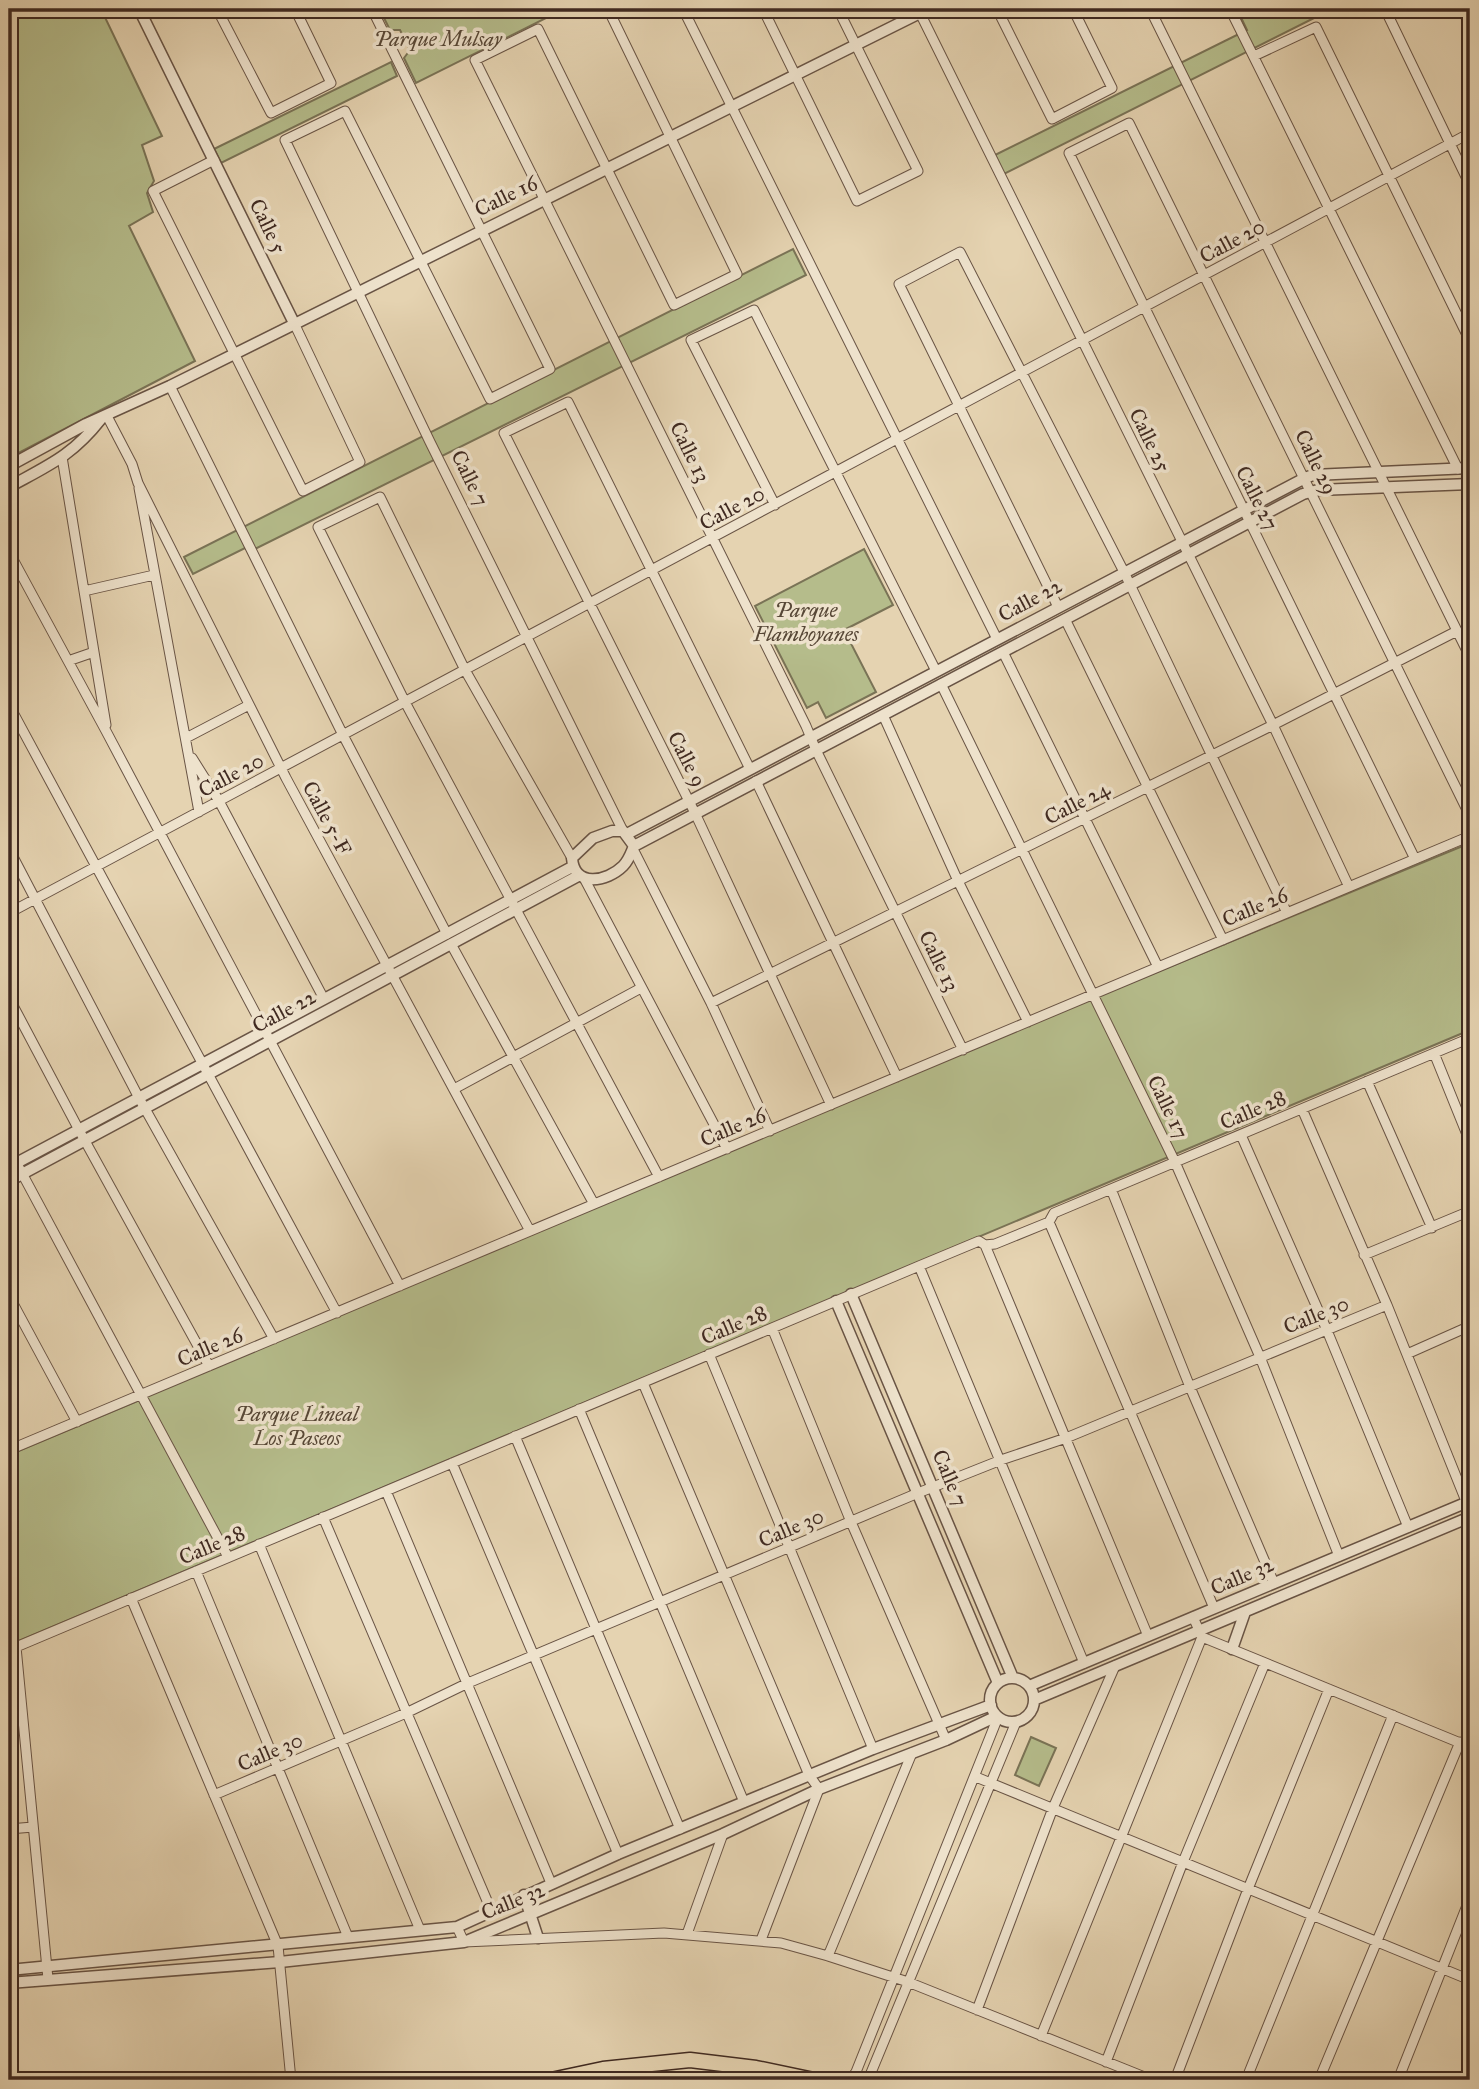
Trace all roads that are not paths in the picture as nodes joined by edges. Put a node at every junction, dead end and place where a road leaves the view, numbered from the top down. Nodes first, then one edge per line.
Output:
1 (139, 9) edge
2 (217, 9) edge
3 (295, 9) edge
4 (372, 9) edge
5 (608, 9) edge
6 (683, 9) edge
7 (763, 9) edge
8 (838, 9) edge
9 (997, 9) edge
10 (1073, 9) edge
11 (1150, 9) edge
12 (1230, 9) edge
13 (1385, 9) edge
14 (1462, 9) edge
15 (922, 10) edge
16 (1470, 26) edge
17 (855, 45) junction
18 (1254, 56) junction
19 (795, 74) junction
20 (732, 106) junction
21 (1470, 133) edge
22 (671, 136) junction
23 (1450, 144) junction
24 (1069, 153) joint
25 (214, 160) junction
26 (607, 168) junction
27 (1390, 176) junction
28 (1470, 185) edge
29 (544, 199) junction
30 (1330, 208) junction
31 (482, 230) junction
32 (1265, 242) junction
33 (421, 260) junction
34 (1204, 275) junction
35 (357, 292) junction
36 (1144, 309) junction
37 (294, 323) junction
38 (1081, 341) junction
39 (1470, 341) edge
40 (236, 353) junction
41 (1022, 373) junction
42 (170, 386) junction
43 (959, 406) junction
44 (104, 417) junction
45 (898, 439) junction
46 (62, 457) junction
47 (9, 466) edge
48 (1470, 468) edge
49 (1458, 469) junction
50 (836, 472) junction
51 (1379, 472) junction
52 (1305, 478) junction
53 (138, 483) junction
54 (1470, 484) edge
55 (9, 487) edge
56 (1386, 487) junction
57 (1311, 492) junction
58 (775, 505) junction
59 (1242, 509) junction
60 (1249, 522) junction
61 (713, 538) junction
62 (1181, 542) junction
63 (9, 552) edge
64 (1188, 555) junction
65 (651, 571) junction
66 (1124, 572) junction
67 (154, 575) junction
68 (1130, 585) junction
69 (83, 591) junction
70 (590, 604) junction
71 (1058, 607) junction
72 (1065, 619) junction
73 (1457, 631) junction
74 (527, 637) junction
75 (997, 639) junction
76 (94, 652) junction
77 (1003, 652) junction
78 (1470, 657) edge
79 (68, 661) junction
80 (1395, 661) junction
81 (465, 670) junction
82 (936, 671) junction
83 (941, 684) junction
84 (1335, 693) junction
85 (405, 702) junction
86 (9, 705) edge
87 (250, 705) junction
88 (883, 715) junction
89 (1273, 725) junction
90 (106, 731) junction
91 (342, 735) junction
92 (186, 738) junction
93 (810, 738) junction
94 (816, 750) junction
95 (189, 753) junction
96 (1212, 755) junction
97 (281, 768) junction
98 (750, 769) junction
99 (756, 781) junction
100 (1148, 787) junction
101 (219, 801) junction
102 (689, 802) junction
103 (199, 812) junction
104 (695, 813) junction
105 (1470, 816) edge
106 (1086, 817) junction
107 (160, 832) junction
108 (625, 833) junction
109 (1470, 836) edge
110 (633, 847) junction
111 (9, 849) edge
112 (1023, 850) junction
113 (1415, 859) junction
114 (96, 867) junction
115 (577, 870) junction
116 (958, 881) junction
117 (1349, 887) junction
118 (35, 899) junction
119 (512, 905) junction
120 (895, 911) junction
121 (9, 913) edge
122 (1287, 913) junction
123 (449, 939) junction
124 (1223, 940) junction
125 (832, 942) junction
126 (1158, 967) junction
127 (390, 970) junction
128 (770, 973) junction
129 (641, 988) junction
130 (1093, 995) junction
131 (9, 998) edge
132 (324, 999) junction
133 (711, 1003) junction
134 (1028, 1022) junction
135 (577, 1023) junction
136 (267, 1036) junction
137 (1470, 1038) edge
138 (963, 1050) junction
139 (1434, 1053) junction
140 (513, 1056) junction
141 (205, 1069) junction
142 (897, 1077) junction
143 (1367, 1081) junction
144 (454, 1089) junction
145 (142, 1103) junction
146 (831, 1105) junction
147 (1302, 1108) junction
148 (770, 1131) junction
149 (81, 1135) junction
150 (1241, 1135) junction
151 (1470, 1142) edge
152 (9, 1149) edge
153 (727, 1149) junction
154 (1175, 1162) junction
155 (16, 1168) edge
156 (659, 1177) junction
157 (9, 1181) edge
158 (1111, 1189) junction
159 (594, 1205) junction
160 (1470, 1211) edge
161 (1049, 1222) junction
162 (1432, 1227) junction
163 (530, 1231) junction
164 (985, 1245) junction
165 (1364, 1255) junction
166 (919, 1266) junction
167 (400, 1286) junction
168 (851, 1294) junction
169 (9, 1296) edge
170 (836, 1301) junction
171 (1387, 1305) junction
172 (337, 1313) junction
173 (1470, 1326) edge
174 (772, 1328) junction
175 (1326, 1328) junction
176 (274, 1339) junction
177 (709, 1354) junction
178 (1407, 1354) junction
179 (1259, 1357) junction
180 (209, 1366) junction
181 (643, 1382) junction
182 (1190, 1387) junction
183 (142, 1395) junction
184 (579, 1409) junction
185 (1131, 1410) junction
186 (77, 1422) junction
187 (515, 1436) junction
188 (1066, 1438) junction
189 (10, 1447) edge
190 (1001, 1460) junction
191 (452, 1463) junction
192 (934, 1489) junction
193 (386, 1491) junction
194 (918, 1493) junction
195 (1469, 1505) edge
196 (323, 1517) junction
197 (1470, 1517) edge
198 (851, 1522) junction
199 (1408, 1527) junction
200 (260, 1544) junction
201 (789, 1548) junction
202 (1339, 1556) junction
203 (228, 1558) junction
204 (197, 1571) junction
205 (725, 1575) junction
206 (1274, 1583) junction
207 (131, 1598) junction
208 (659, 1603) junction
209 (1214, 1608) junction
210 (1245, 1612) junction
211 (1193, 1617) junction
212 (597, 1629) junction
213 (1201, 1634) junction
214 (1148, 1636) junction
215 (12, 1649) edge
216 (1232, 1649) junction
217 (534, 1655) junction
218 (1084, 1663) junction
219 (1265, 1663) junction
220 (1115, 1666) junction
221 (1013, 1678) junction
222 (468, 1683) junction
223 (998, 1683) junction
224 (1029, 1686) junction
225 (1329, 1689) junction
226 (1034, 1700) junction
227 (995, 1712) junction
228 (405, 1713) junction
229 (1393, 1715) junction
230 (1016, 1722) junction
231 (938, 1724) junction
232 (341, 1740) junction
233 (946, 1740) junction
234 (1460, 1742) junction
235 (1470, 1747) edge
236 (873, 1749) junction
237 (912, 1754) junction
238 (278, 1768) junction
239 (809, 1775) junction
240 (976, 1777) junction
241 (989, 1782) junction
242 (819, 1789) junction
243 (214, 1795) junction
244 (744, 1802) junction
245 (1053, 1808) junction
246 (33, 1827) junction
247 (9, 1829) edge
248 (680, 1829) junction
249 (723, 1834) junction
250 (1121, 1836) junction
251 (618, 1854) junction
252 (1183, 1862) junction
253 (551, 1883) junction
254 (1248, 1888) junction
255 (524, 1895) junction
256 (1470, 1898) edge
257 (491, 1910) junction
258 (1311, 1914) junction
259 (531, 1915) junction
260 (457, 1927) junction
261 (420, 1930) junction
262 (687, 1934) junction
263 (348, 1937) junction
264 (538, 1938) junction
265 (761, 1940) junction
266 (1376, 1941) junction
267 (464, 1942) junction
268 (278, 1946) junction
269 (828, 1956) junction
270 (280, 1962) junction
271 (46, 1966) junction
272 (1442, 1968) junction
273 (9, 1970) edge
274 (894, 1978) junction
275 (48, 1979) junction
276 (1470, 1979) edge
277 (908, 1982) junction
278 (9, 1983) edge
279 (977, 2010) junction
280 (873, 2031) junction
281 (1041, 2036) junction
282 (885, 2037) junction
283 (1106, 2062) junction
284 (1470, 2071) edge
285 (291, 2080) edge
286 (551, 2080) edge
287 (814, 2080) edge
288 (850, 2080) edge
289 (868, 2080) edge
290 (1152, 2080) edge
291 (1175, 2080) edge
292 (1245, 2080) edge
293 (1319, 2080) edge
294 (1398, 2080) edge
295 (1467, 2080) edge

1 - 25 street, Calle 5
2 - 3 street
4 - 31 street
5 - 22 street
6 - 20 street
7 - 19 street
8 - 17 street
9 - 10 street
11 - 32 street
12 - 18 street
13 - 23 street
14 - 16 street
15 - 17 street, Calle 16
15 - 38 street, Calle 25
17 - 19 street, Calle 16
17 - 19 street
18 - 27 street
18 - 30 street
19 - 20 street, Calle 16
20 - 22 street, Calle 16
20 - 45 street
21 - 23 street, Calle 20
22 - 26 street, Calle 16
22 - 26 street
23 - 27 street, Calle 20
23 - 28 street
24 - 34 street, Calle 29
24 - 36 street, Calle 27
25 - 37 street, Calle 5
25 - 40 street
26 - 29 street, Calle 16
26 - 29 street, Calle 13
27 - 30 street, Calle 20
27 - 39 street
29 - 31 street, Calle 16
29 - 61 street, Calle 13
30 - 32 street, Calle 20
30 - 49 street
31 - 33 street, Calle 16
31 - 33 street
32 - 34 street, Calle 20
32 - 51 street
33 - 35 street, Calle 16
33 - 35 street, Calle 7
34 - 36 street, Calle 20
34 - 52 street, Calle 29
35 - 37 street, Calle 16
35 - 74 street, Calle 7
36 - 38 street, Calle 20
36 - 59 street, Calle 27
37 - 40 street, Calle 16
37 - 40 street, Calle 5
38 - 41 street, Calle 20
38 - 62 street, Calle 25
40 - 42 street, Calle 16
41 - 43 street, Calle 20
41 - 43 street
41 - 66 street
42 - 44 street, Calle 16
42 - 91 street
43 - 45 street, Calle 20
43 - 71 street
44 - 46 street
44 - 47 street, Calle 16
44 - 53 street, Calle 5-F
45 - 50 street, Calle 20
45 - 75 street
46 - 55 street
46 - 69 street
48 - 49 street, Calle 22
49 - 51 street, Calle 22
50 - 58 street, Calle 20
50 - 58 street
50 - 82 street
51 - 52 street, Calle 22
51 - 56 street
52 - 57 street, Calle 29
52 - 59 street, Calle 22
53 - 67 street
53 - 87 street, Calle 5-F
54 - 56 street, Calle 22
56 - 57 street, Calle 22
56 - 73 street
57 - 60 street, Calle 22
57 - 80 street, Calle 29
58 - 61 street, Calle 20
59 - 60 street, Calle 27
59 - 62 street, Calle 22
60 - 64 street, Calle 22
60 - 84 street, Calle 27
61 - 65 street, Calle 20
61 - 93 street, Calle 13
62 - 64 street, Calle 25
62 - 66 street, Calle 22
63 - 79 street
64 - 68 street, Calle 22
64 - 89 street, Calle 25
65 - 70 street, Calle 20
65 - 70 street, Calle 9
65 - 98 street
66 - 68 street
66 - 71 street, Calle 22
67 - 69 street
67 - 92 street
68 - 72 street, Calle 22
68 - 96 street
69 - 76 street
70 - 74 street, Calle 20
70 - 102 street, Calle 9
71 - 75 street, Calle 22
72 - 77 street, Calle 22
72 - 100 street
73 - 78 street
73 - 80 street, Calle 24
74 - 81 street, Calle 20
74 - 108 street, Calle 7
75 - 82 street, Calle 22
76 - 79 street
76 - 90 street
77 - 83 street, Calle 22
77 - 106 street
79 - 90 street
80 - 84 street, Calle 24
80 - 105 street, Calle 29
81 - 85 street, Calle 20
81 - 85 street
81 - 115 street
82 - 93 street, Calle 22
83 - 88 street, Calle 22
83 - 112 street, Calle 17
84 - 89 street, Calle 24
84 - 113 street, Calle 27
85 - 91 street, Calle 20
85 - 119 street
86 - 114 street
87 - 92 street
87 - 97 street, Calle 5-F
88 - 94 street, Calle 22
88 - 116 street
89 - 96 street, Calle 24
89 - 117 street, Calle 25
90 - 107 street
91 - 97 street, Calle 20
91 - 123 street
92 - 95 street
93 - 94 street, Calle 13
93 - 98 street, Calle 22
94 - 99 street, Calle 22
94 - 120 street, Calle 13
95 - 101 street
95 - 103 street
96 - 100 street, Calle 24
96 - 122 street
97 - 101 street, Calle 20
97 - 127 street, Calle 5-F
98 - 102 street, Calle 22
99 - 104 street, Calle 22
99 - 125 street
100 - 106 street, Calle 24
100 - 124 street
101 - 103 street, Calle 20
101 - 132 street
102 - 104 street, Calle 9
102 - 108 street, Calle 22
103 - 107 street, Calle 20
104 - 110 street, Calle 22
104 - 128 street, Calle 9
106 - 112 street, Calle 24
106 - 126 street
107 - 114 street, Calle 20
107 - 136 street
108 - 110 street
108 - 115 street, Calle 22
109 - 113 street, Calle 26
110 - 115 street, Calle 22
110 - 133 street
111 - 118 street
112 - 116 street, Calle 24
112 - 130 street, Calle 17
113 - 117 street, Calle 26
114 - 118 street, Calle 20
114 - 141 street
115 - 119 street, Calle 22
115 - 129 street
116 - 120 street, Calle 24
116 - 134 street
117 - 122 street, Calle 26
118 - 121 street, Calle 20
118 - 145 street
119 - 123 street, Calle 22
119 - 135 street
120 - 125 street, Calle 24
120 - 138 street, Calle 13
122 - 124 street, Calle 26
123 - 127 street, Calle 22
123 - 140 street
124 - 126 street, Calle 26
125 - 128 street, Calle 24
125 - 142 street
126 - 130 street, Calle 26
127 - 132 street, Calle 22
127 - 136 street, Calle 22
127 - 144 street, Calle 5-F
128 - 133 street, Calle 24
128 - 146 street, Calle 9
129 - 135 street
129 - 153 street
130 - 134 street, Calle 26
130 - 154 street, Calle 17
131 - 149 street
132 - 136 street, Calle 22
133 - 148 street
134 - 138 street, Calle 26
135 - 140 street
135 - 156 street
136 - 141 street, Calle 22
136 - 167 street
137 - 139 street, Calle 28
138 - 142 street, Calle 26
139 - 143 street, Calle 28
139 - 151 street
140 - 144 street
140 - 159 street
141 - 145 street, Calle 22
141 - 172 street
142 - 146 street, Calle 26
143 - 147 street, Calle 28
143 - 162 street
144 - 163 street, Calle 5-F
145 - 149 street, Calle 22
145 - 176 street
146 - 148 street, Calle 26
147 - 150 street, Calle 28
147 - 165 street
148 - 153 street, Calle 26
149 - 155 street, Calle 22
149 - 180 street
150 - 154 street, Calle 28
150 - 175 street
152 - 155 street
153 - 156 street, Calle 26
154 - 158 street, Calle 28
154 - 179 street, Calle 17
155 - 157 street, Calle 22
155 - 183 street
156 - 159 street, Calle 26
158 - 161 street, Calle 28
158 - 182 street
159 - 163 street, Calle 26
160 - 162 street
161 - 164 street, Calle 28
161 - 185 street
162 - 165 street
163 - 167 street, Calle 26
164 - 166 street, Calle 28
164 - 188 street
165 - 171 street
166 - 168 street, Calle 28
166 - 190 street
167 - 172 street, Calle 26
168 - 170 street, Calle 28
168 - 192 street, Calle 7
169 - 186 street
170 - 174 street, Calle 28
170 - 194 street, Calle 7
171 - 175 street, Calle 30
171 - 178 street
172 - 176 street, Calle 26
173 - 178 street
174 - 177 street, Calle 28
174 - 198 street
175 - 179 street, Calle 30
175 - 199 street
176 - 180 street, Calle 26
177 - 181 street, Calle 28
177 - 201 street
178 - 195 street
179 - 182 street, Calle 30
179 - 202 street, Calle 17
180 - 183 street, Calle 26
181 - 184 street, Calle 28
181 - 205 street
182 - 185 street, Calle 30
182 - 206 street
183 - 186 street, Calle 26
183 - 203 street
184 - 187 street, Calle 28
184 - 208 street
185 - 188 street, Calle 30
185 - 209 street
186 - 189 street, Calle 26
187 - 191 street, Calle 28
187 - 212 street
188 - 190 street, Calle 30
188 - 214 street
190 - 192 street, Calle 30
190 - 218 street
191 - 193 street, Calle 28
191 - 217 street
192 - 194 street, Calle 30
192 - 221 street, Calle 7
193 - 196 street, Calle 28
193 - 222 street
194 - 198 street, Calle 30
194 - 223 street, Calle 7
195 - 199 street, Calle 32
196 - 200 street, Calle 28
196 - 228 street
197 - 210 street, Calle 32
198 - 201 street, Calle 30
198 - 231 street
199 - 202 street, Calle 32
200 - 203 street, Calle 28
200 - 232 street
201 - 205 street, Calle 30
201 - 236 street
202 - 206 street, Calle 32
203 - 204 street, Calle 28
204 - 207 street, Calle 28
204 - 238 street
205 - 208 street, Calle 30
205 - 239 street
206 - 209 street, Calle 32
207 - 215 street, Calle 28
207 - 243 street
208 - 212 street, Calle 30
208 - 244 street
209 - 211 street, Calle 32
210 - 213 street, Calle 32
210 - 216 street
211 - 213 street
211 - 214 street, Calle 32
212 - 217 street, Calle 30
212 - 248 street
213 - 216 street
213 - 220 street, Calle 32
213 - 250 street
214 - 218 street, Calle 32
215 - 246 street
216 - 219 street
217 - 222 street, Calle 30
217 - 251 street
218 - 224 street, Calle 32
219 - 225 street
219 - 252 street
220 - 226 street, Calle 32
220 - 245 street
221 - 223 street
221 - 224 street
222 - 228 street, Calle 30
222 - 253 street
223 - 227 street
224 - 226 street
225 - 229 street
225 - 254 street
226 - 230 street
227 - 230 street
227 - 231 street, Calle 32
227 - 233 street, Calle 32
227 - 240 street
228 - 232 street, Calle 30
228 - 257 street
229 - 234 street
229 - 258 street
230 - 241 street
231 - 233 street
231 - 236 street, Calle 32
232 - 238 street, Calle 30
232 - 261 street
233 - 237 street, Calle 32
234 - 235 street
234 - 266 street
236 - 239 street, Calle 32
237 - 242 street, Calle 32
237 - 269 street
238 - 243 street, Calle 30
238 - 263 street
239 - 242 street
239 - 244 street, Calle 32
240 - 241 street
240 - 274 street
241 - 245 street
241 - 277 street
242 - 249 street, Calle 32
242 - 265 street
243 - 268 street
244 - 248 street, Calle 32
245 - 250 street
245 - 279 street
246 - 247 street
246 - 271 street
248 - 251 street, Calle 32
249 - 259 street, Calle 32
249 - 262 street
250 - 252 street
250 - 281 street
251 - 253 street, Calle 32
252 - 254 street
252 - 283 street
253 - 255 street, Calle 32
254 - 258 street
254 - 291 street
255 - 257 street, Calle 32
255 - 259 street
256 - 272 street
257 - 260 street, Calle 32
258 - 266 street
258 - 292 street
259 - 264 street
259 - 267 street, Calle 32
260 - 261 street, Calle 32
260 - 267 street
261 - 263 street, Calle 32
262 - 264 street
262 - 265 street
263 - 268 street, Calle 32
264 - 267 street
265 - 269 street
266 - 272 street
266 - 293 street
267 - 270 street, Calle 32
268 - 270 street
268 - 271 street, Calle 32
269 - 274 street
270 - 275 street, Calle 32
270 - 285 street
271 - 273 street, Calle 32
271 - 275 street
272 - 276 street
272 - 294 street
274 - 277 street
274 - 280 street
275 - 278 street, Calle 32
277 - 279 street
277 - 282 street
279 - 281 street
280 - 282 street
280 - 288 street
281 - 283 street
282 - 289 street
283 - 290 street
284 - 295 street
286 - 287 main road

